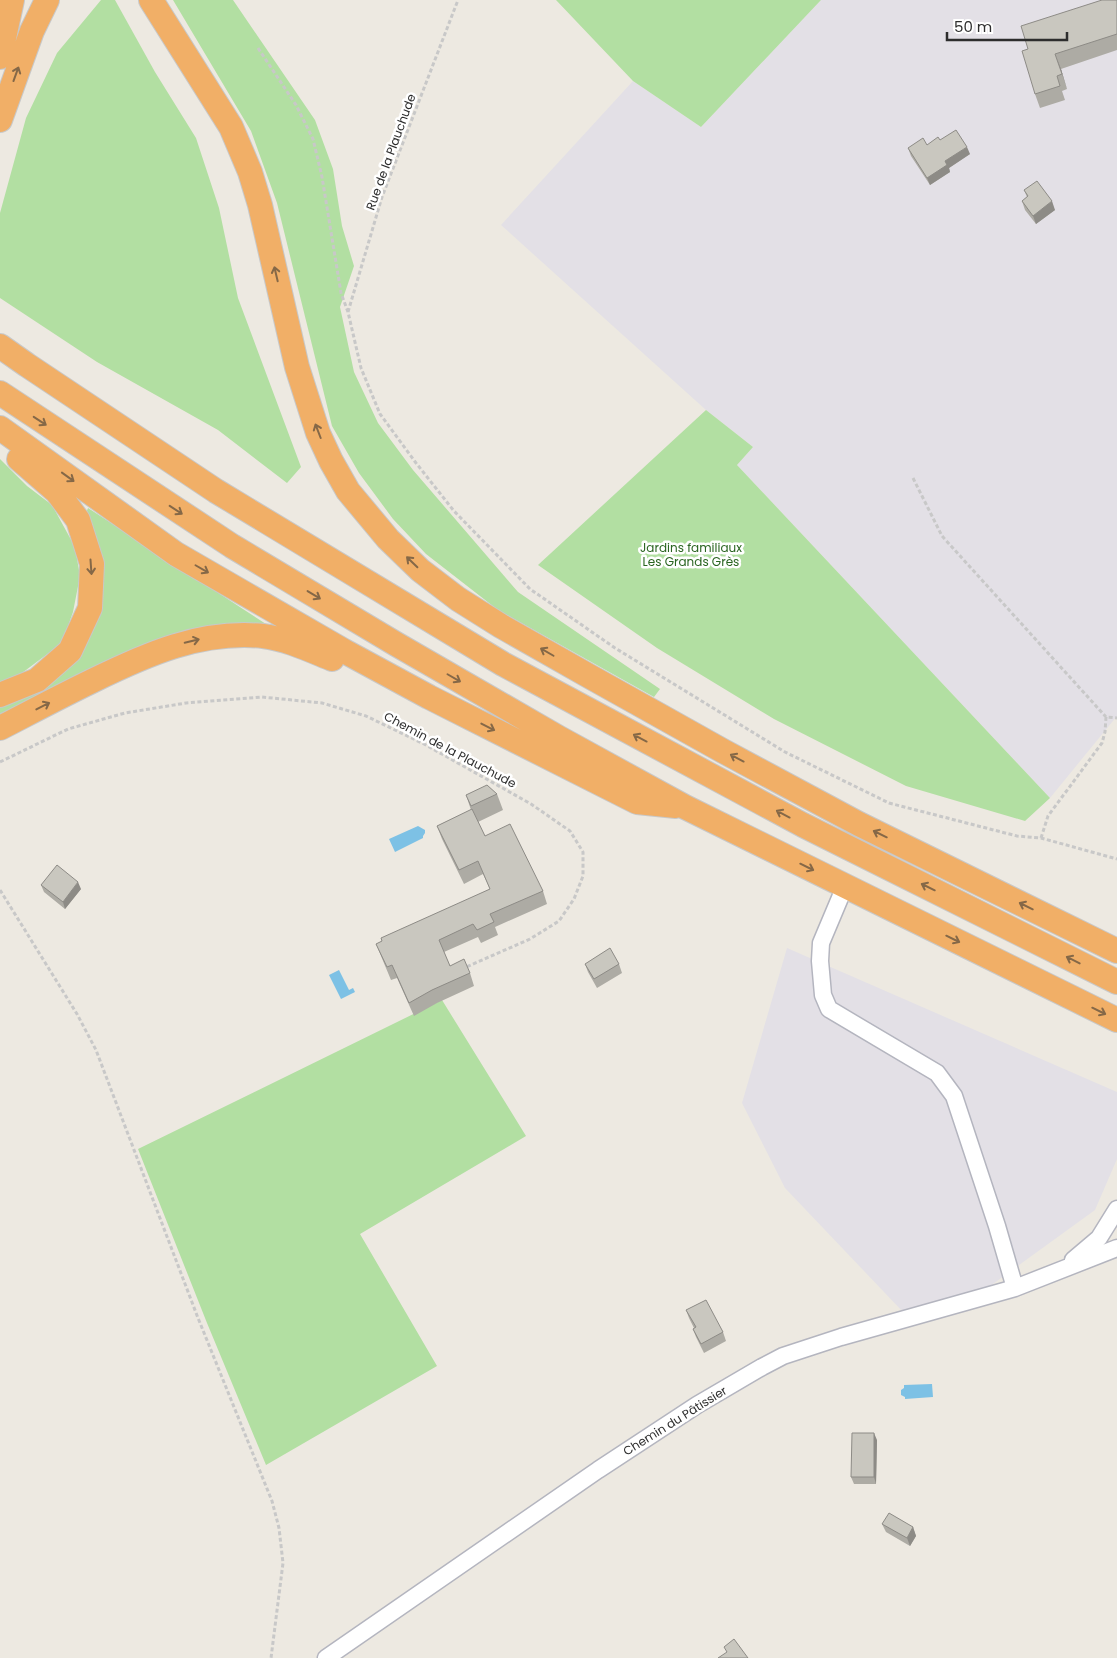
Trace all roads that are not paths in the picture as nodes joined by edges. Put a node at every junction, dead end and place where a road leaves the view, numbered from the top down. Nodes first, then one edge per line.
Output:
1 (12, 0) edge
2 (48, 0) edge
3 (151, 0) edge
4 (0, 57) edge
5 (0, 120) edge
6 (0, 346) edge
7 (0, 393) edge
8 (0, 428) edge
9 (0, 443) edge
10 (0, 695) edge
11 (429, 697) junction
12 (0, 728) edge
13 (685, 807) junction
14 (845, 886) junction
15 (1117, 951) edge
16 (1117, 982) edge
17 (1117, 1020) edge
18 (1117, 1209) edge
19 (1117, 1248) edge
20 (1064, 1268) junction
21 (1015, 1288) junction
22 (326, 1658) edge

1 - 4 highway
5 -> 2 highway
15 -> 3 highway
16 -> 6 highway
7 -> 13 highway
8 -> 11 highway
9 -> 10 highway
12 -> 11 highway
11 -> 13 highway
13 -> 14 highway
14 -> 17 highway
14 - 21 street
18 - 20 street
19 - 20 street, Chemin du Pâtissier
20 - 21 street, Chemin du Pâtissier
21 - 22 street, Chemin du Pâtissier

